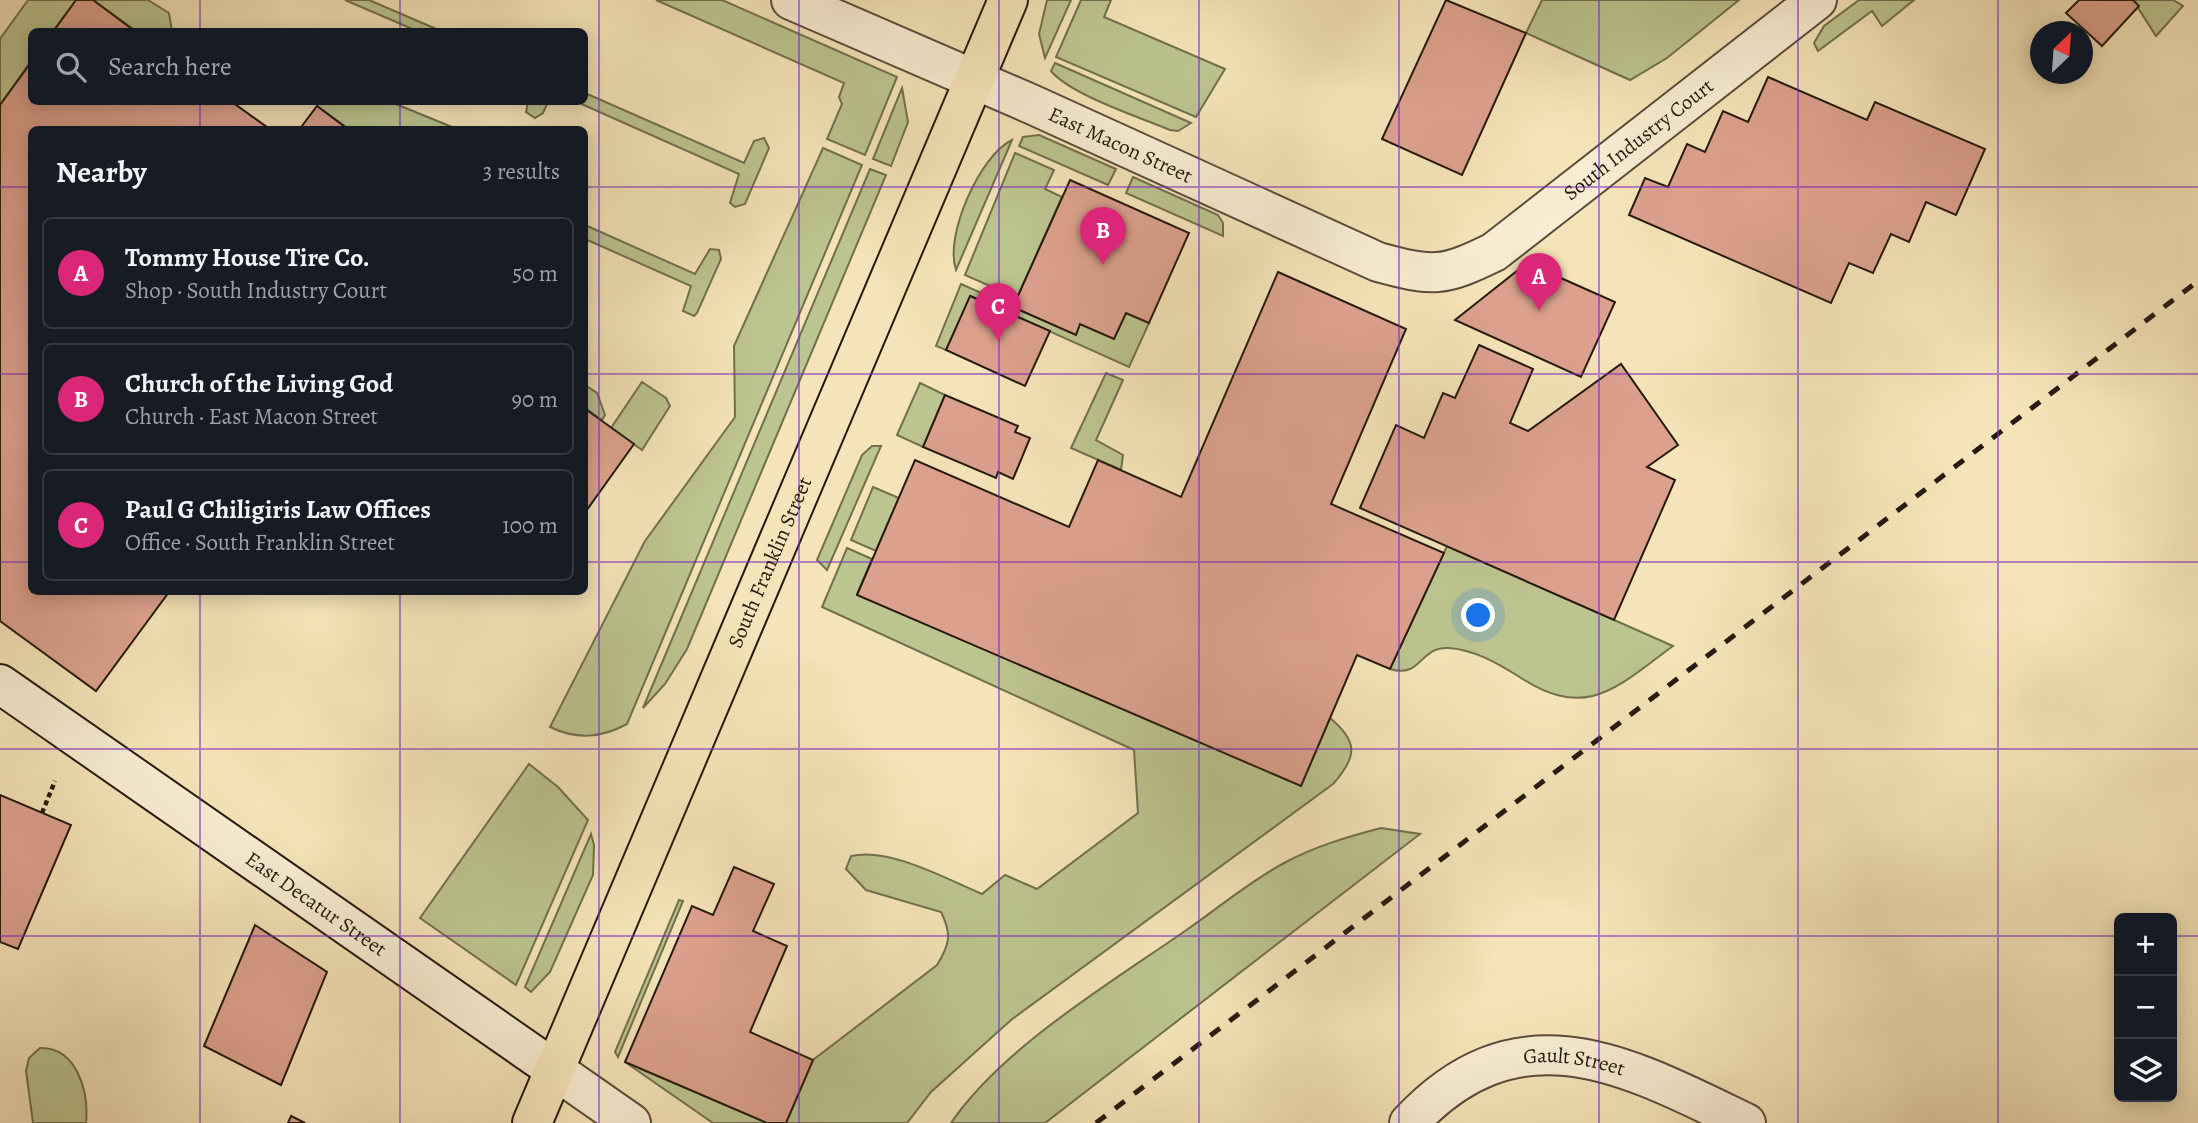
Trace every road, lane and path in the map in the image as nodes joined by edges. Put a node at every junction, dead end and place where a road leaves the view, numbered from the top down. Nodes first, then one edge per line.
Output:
1 (791, 0) edge
2 (1008, 0) edge
3 (1818, 0) edge
4 (973, 79) junction
5 (1454, 272) joint
6 (0, 684) edge
7 (55, 780) dead end
8 (42, 813) dead end
9 (555, 1070) junction
10 (532, 1123) edge
11 (631, 1123) edge
12 (1409, 1123) edge
13 (1746, 1123) edge

1 - 4 street, East Macon Street
2 - 4 main road, South Franklin Street
3 - 5 street, South Industry Court
4 - 5 street, East Macon Street
4 - 9 main road, South Franklin Street
6 - 9 street, East Decatur Street
7 - 8 path
9 - 10 main road, South Franklin Street
9 - 11 street, East Decatur Street
12 - 13 street, Gault Street

